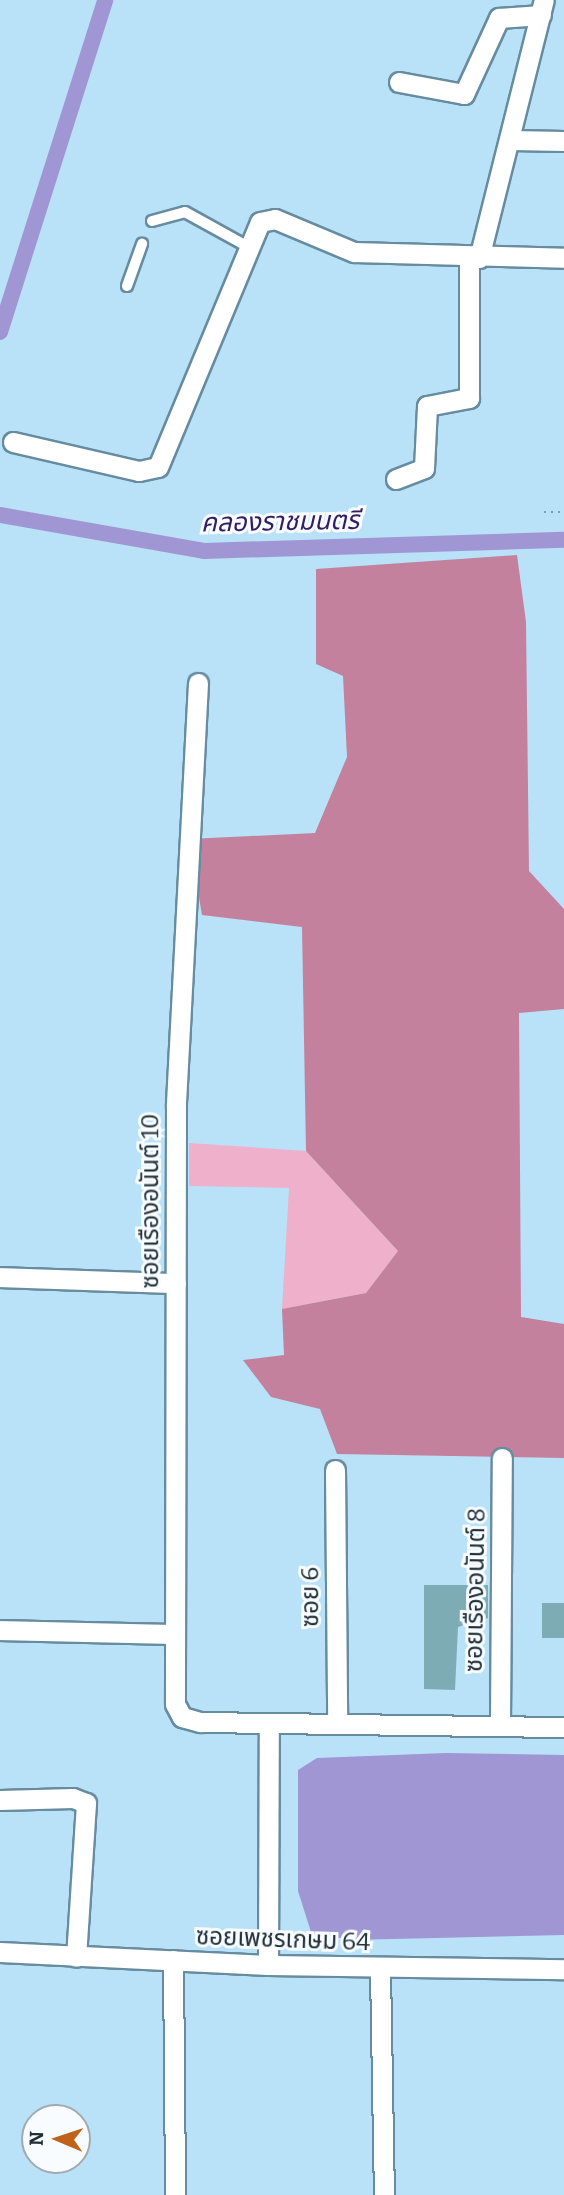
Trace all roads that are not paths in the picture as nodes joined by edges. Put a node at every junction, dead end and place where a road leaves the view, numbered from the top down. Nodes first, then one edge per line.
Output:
1 (542, 8) edge
2 (399, 82) dead end
3 (511, 139) junction
4 (564, 141) edge
5 (152, 221) dead end
6 (142, 244) dead end
7 (245, 245) junction
8 (474, 258) junction
9 (564, 258) edge
10 (127, 286) dead end
11 (13, 442) dead end
12 (396, 479) dead end
13 (198, 684) dead end
14 (0, 1277) edge
15 (176, 1283) junction
16 (502, 1458) dead end
17 (335, 1470) dead end
18 (0, 1630) edge
19 (174, 1634) junction
20 (500, 1722) junction
21 (337, 1723) junction
22 (269, 1724) junction
23 (564, 1727) edge
24 (0, 1800) edge
25 (0, 1952) edge
26 (76, 1957) junction
27 (173, 1960) junction
28 (268, 1965) junction
29 (380, 1969) junction
30 (564, 1969) edge
31 (175, 2195) edge
32 (384, 2195) edge

1 - 2 street
1 - 3 street
3 - 4 street
3 - 8 street
5 - 7 lane
6 - 10 lane
7 - 8 street
7 - 11 street
8 - 9 street
8 - 12 street
13 - 15 street, ซอยเรืองอนันต์ 10
14 - 15 street
15 - 19 street, ซอยเรืองอนันต์ 10
16 - 20 street, ซอยเรืองอนันต์ 8
17 - 21 street, ซอย 6
18 - 19 street
19 - 22 street, ซอยเรืองอนันต์ 10
20 - 21 street
20 - 23 street
21 - 22 street
22 - 28 street
24 - 26 street
25 - 26 street, ซอยเพชรเกษม 64
26 - 27 street, ซอยเพชรเกษม 64
27 - 28 street, ซอยเพชรเกษม 64
27 - 31 street
28 - 29 street, ซอยเพชรเกษม 64
29 - 30 street, ซอยเพชรเกษม 64
29 - 32 street

